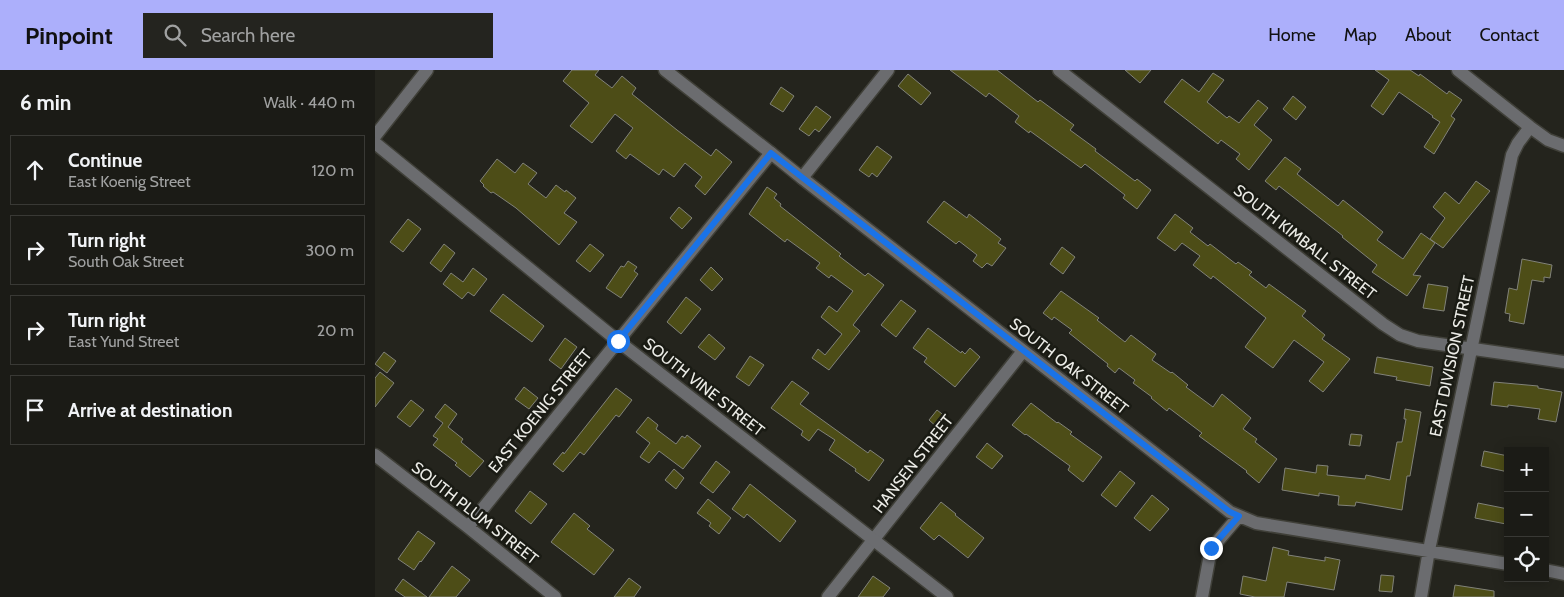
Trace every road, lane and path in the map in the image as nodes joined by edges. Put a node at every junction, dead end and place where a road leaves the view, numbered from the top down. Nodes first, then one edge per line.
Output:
1 (427, 70) edge
2 (665, 70) edge
3 (887, 70) edge
4 (1059, 70) edge
5 (1458, 70) edge
6 (1530, 127) junction
7 (375, 136) edge
8 (375, 143) edge
9 (1564, 146) edge
10 (771, 153) junction
11 (802, 178) junction
12 (618, 341) junction
13 (1471, 348) junction
14 (1023, 351) junction
15 (1564, 362) edge
16 (375, 456) edge
17 (1239, 516) junction
18 (468, 527) junction
19 (874, 540) junction
20 (1429, 550) junction
21 (1504, 563) edge
22 (1549, 571) edge
23 (1564, 574) edge
24 (555, 597) edge
25 (828, 597) edge
26 (947, 597) edge
27 (1203, 597) edge
28 (1421, 597) edge

1 - 7 street
2 - 10 street, SOUTH OAK STREET
3 - 11 street
4 - 13 street, SOUTH KIMBALL STREET
5 - 6 street
6 - 9 street
6 - 13 street, EAST DIVISION STREET
8 - 12 street, SOUTH VINE STREET
10 - 11 street, SOUTH OAK STREET
10 - 12 street, EAST KOENIG STREET
11 - 14 street, SOUTH OAK STREET
12 - 18 street, EAST KOENIG STREET
12 - 19 street, SOUTH VINE STREET
13 - 15 street, SOUTH KIMBALL STREET
13 - 20 street, EAST DIVISION STREET
14 - 17 street, SOUTH OAK STREET
14 - 19 street, HANSEN STREET
16 - 18 street, SOUTH PLUM STREET
17 - 20 street, SOUTH OAK STREET
17 - 27 street
18 - 24 street, SOUTH PLUM STREET
19 - 25 street, HANSEN STREET
19 - 26 street, SOUTH VINE STREET
20 - 21 street, SOUTH OAK STREET
20 - 28 street, EAST DIVISION STREET
22 - 23 street

